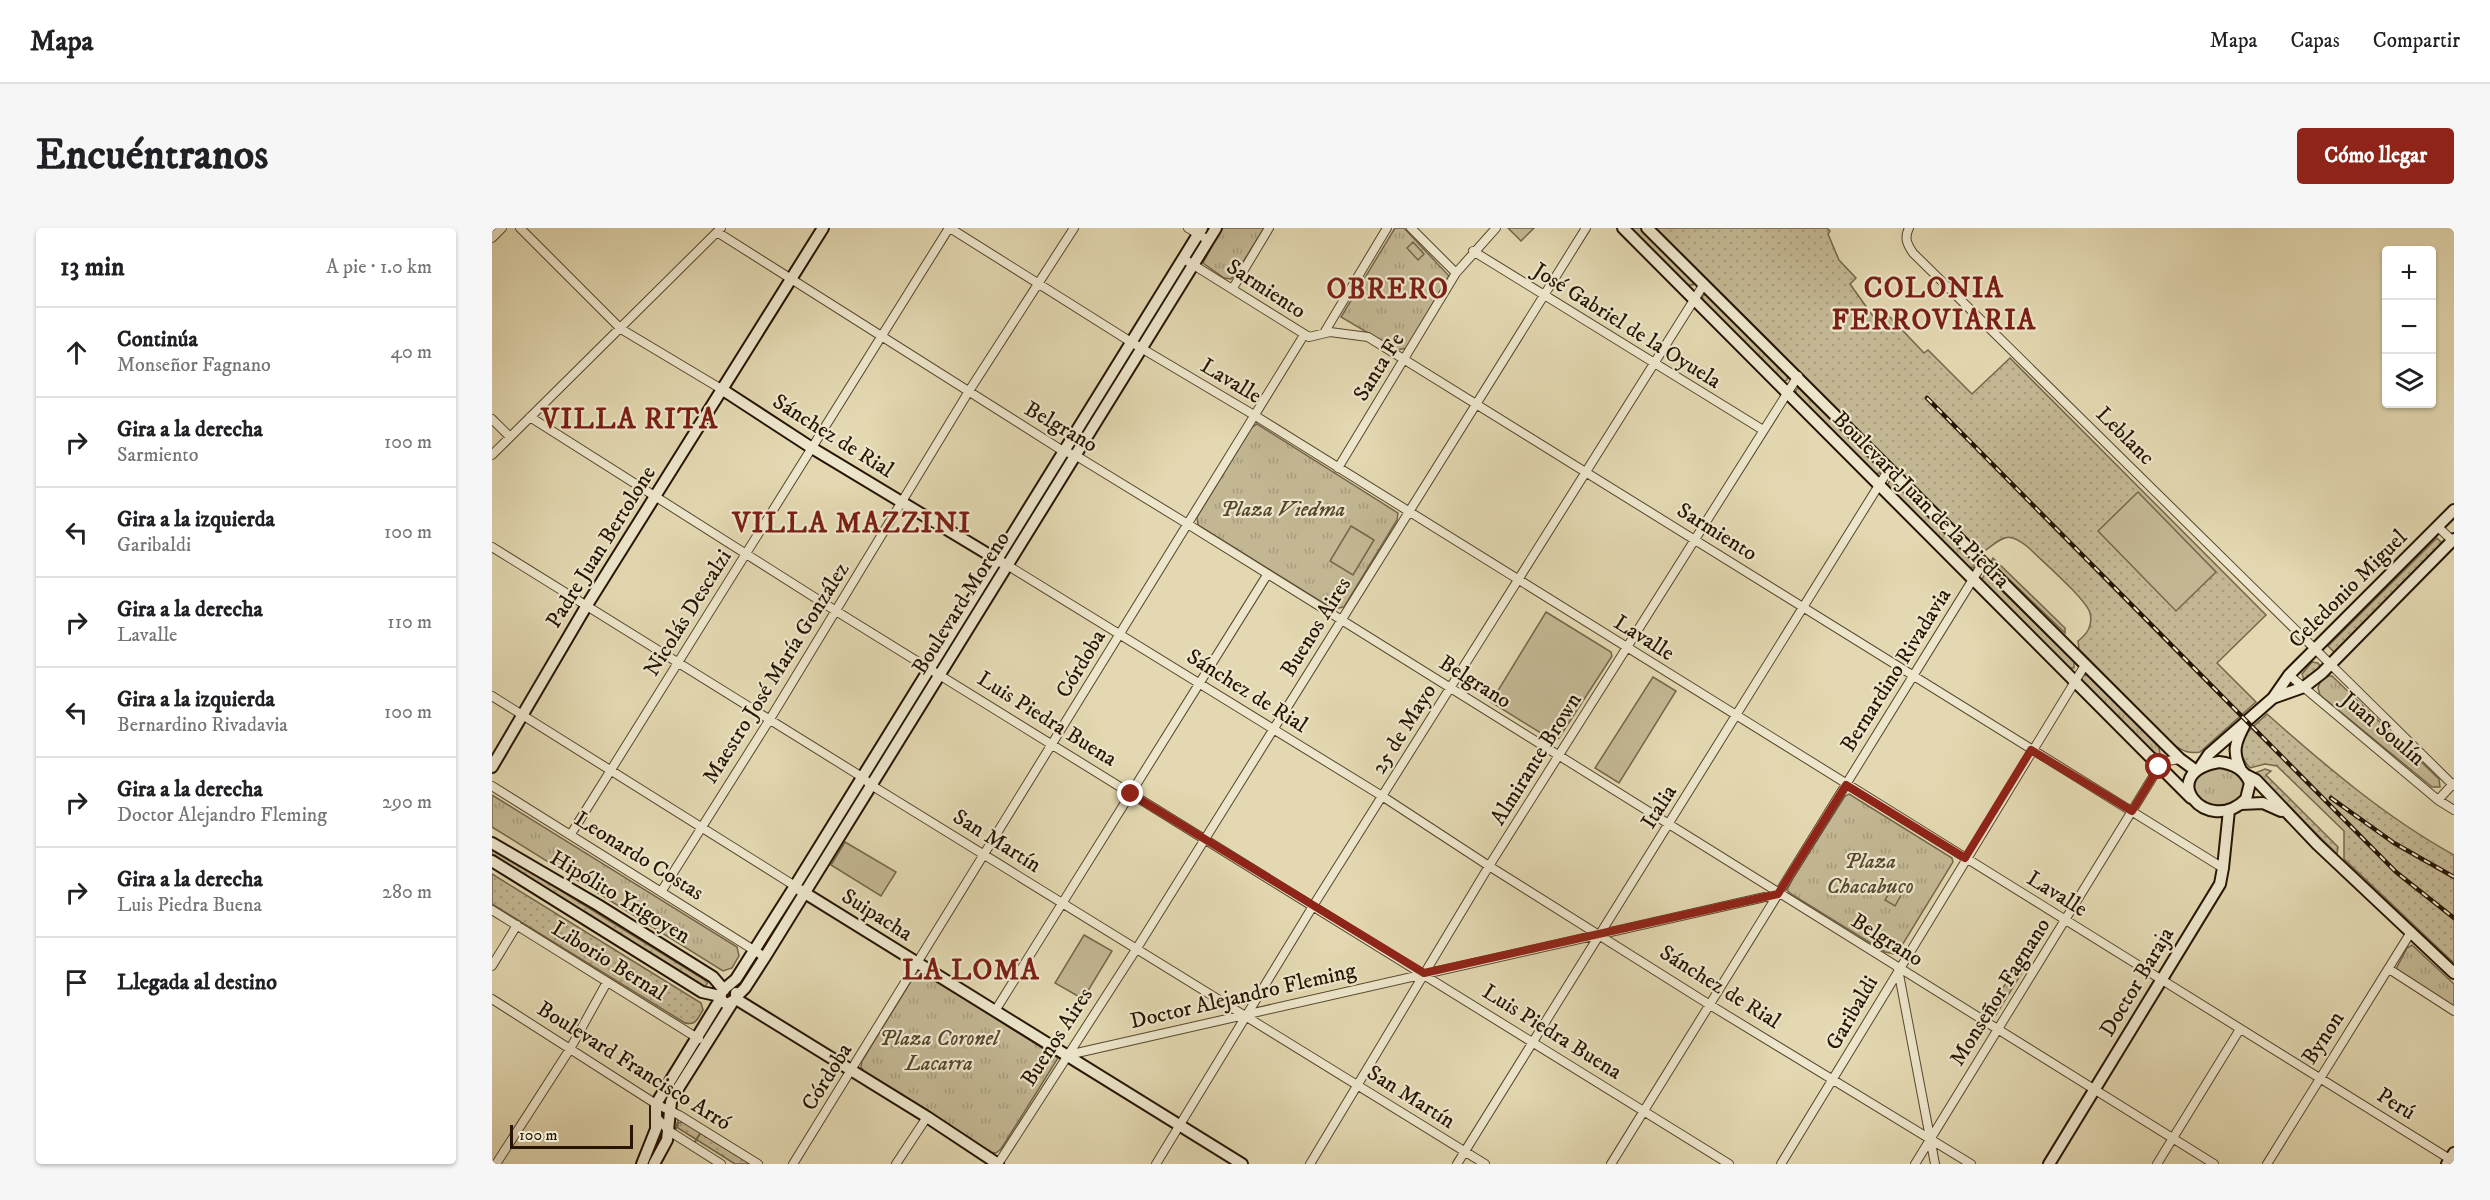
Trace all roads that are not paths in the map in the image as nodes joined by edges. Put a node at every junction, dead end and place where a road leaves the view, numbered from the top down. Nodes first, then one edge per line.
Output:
1 (502, 228) edge
2 (520, 228) edge
3 (823, 228) edge
4 (950, 228) edge
5 (1074, 228) edge
6 (1188, 228) edge
7 (1216, 228) edge
8 (1269, 228) edge
9 (1388, 228) edge
10 (1411, 228) edge
11 (1496, 228) edge
12 (1586, 228) edge
13 (1623, 228) edge
14 (1647, 228) edge
15 (1909, 228) edge
16 (719, 230) edge
17 (1203, 234) edge
18 (492, 238) edge
19 (1473, 251) junction
20 (1189, 261) junction
21 (1456, 273) junction
22 (790, 280) junction
23 (1704, 284) junction
24 (1039, 285) junction
25 (1233, 288) junction
26 (1543, 296) junction
27 (1695, 299) junction
28 (621, 329) junction
29 (1324, 333) junction
30 (1304, 335) junction
31 (882, 337) junction
32 (1131, 342) junction
33 (1142, 348) junction
34 (1404, 360) junction
35 (1655, 364) junction
36 (1798, 376) junction
37 (723, 390) junction
38 (969, 391) junction
39 (1786, 393) junction
40 (1477, 404) junction
41 (1254, 415) junction
42 (530, 417) junction
43 (492, 419) edge
44 (1763, 430) junction
45 (510, 437) junction
46 (812, 448) junction
47 (1064, 452) junction
48 (492, 455) edge
49 (1075, 455) junction
50 (1338, 468) junction
51 (1889, 468) junction
52 (1585, 472) junction
53 (1878, 486) junction
54 (655, 496) junction
55 (903, 502) junction
56 (2454, 510) edge
57 (1409, 512) junction
58 (1186, 524) junction
59 (2438, 527) junction
60 (1695, 539) junction
61 (2453, 541) edge
62 (495, 549) edge
63 (747, 552) junction
64 (996, 559) junction
65 (492, 560) edge
66 (1983, 563) junction
67 (1007, 565) junction
68 (1267, 575) junction
69 (1973, 579) junction
70 (1517, 580) junction
71 (587, 605) junction
72 (1804, 608) junction
73 (836, 611) junction
74 (1342, 620) junction
75 (1119, 635) junction
76 (1626, 648) junction
77 (2314, 651) junction
78 (678, 662) junction
79 (2085, 665) junction
80 (2329, 666) junction
81 (929, 668) junction
82 (940, 674) junction
83 (2289, 675) junction
84 (1914, 676) junction
85 (2074, 682) junction
86 (1198, 684) junction
87 (2304, 687) junction
88 (1450, 688) junction
89 (492, 696) edge
90 (2273, 698) junction
91 (521, 714) junction
92 (1737, 716) junction
93 (770, 719) junction
94 (2247, 722) junction
95 (1272, 730) junction
96 (1054, 744) junction
97 (2031, 750) junction
98 (1560, 756) junction
99 (2180, 759) junction
100 (492, 767) edge
101 (2159, 767) junction
102 (2198, 768) junction
103 (610, 772) junction
104 (2244, 772) junction
105 (862, 777) junction
106 (872, 785) junction
107 (1846, 785) junction
108 (2454, 785) edge
109 (492, 786) edge
110 (1131, 794) junction
111 (1383, 796) junction
112 (2191, 798) junction
113 (2438, 800) junction
114 (2241, 804) junction
115 (2229, 810) junction
116 (2454, 810) edge
117 (2132, 811) junction
118 (2287, 815) junction
119 (1668, 826) junction
120 (701, 828) junction
121 (571, 834) junction
122 (1204, 838) junction
123 (492, 843) edge
124 (986, 854) junction
125 (1965, 858) junction
126 (492, 861) edge
127 (1489, 866) junction
128 (2223, 868) junction
129 (795, 886) junction
130 (661, 892) junction
131 (805, 893) junction
132 (1778, 894) junction
133 (1064, 903) junction
134 (1313, 906) junction
135 (492, 910) edge
136 (2065, 921) junction
137 (517, 925) junction
138 (2411, 932) junction
139 (1599, 934) junction
140 (1137, 948) junction
141 (754, 951) junction
142 (765, 957) junction
143 (919, 963) junction
144 (492, 966) edge
145 (1898, 969) junction
146 (2389, 969) junction
147 (1424, 973) junction
148 (2454, 973) edge
149 (2161, 981) junction
150 (607, 982) junction
151 (723, 993) junction
152 (492, 999) edge
153 (735, 1000) junction
154 (1710, 1005) junction
155 (995, 1011) junction
156 (2454, 1011) edge
157 (1246, 1014) junction
158 (2240, 1029) junction
159 (1997, 1030) junction
160 (701, 1041) junction
161 (1533, 1042) junction
162 (570, 1049) junction
163 (1068, 1055) junction
164 (853, 1071) junction
165 (2320, 1077) junction
166 (1832, 1080) junction
167 (1359, 1086) junction
168 (2094, 1090) junction
169 (656, 1104) junction
170 (670, 1111) junction
171 (1644, 1111) junction
172 (927, 1117) junction
173 (657, 1118) junction
174 (1180, 1125) junction
175 (669, 1131) junction
176 (1930, 1138) junction
177 (2173, 1139) junction
178 (1465, 1152) junction
179 (2451, 1159) edge
180 (496, 1164) edge
181 (642, 1164) edge
182 (654, 1164) edge
183 (721, 1164) edge
184 (758, 1164) edge
185 (793, 1164) edge
186 (896, 1164) edge
187 (998, 1164) edge
188 (1156, 1164) edge
189 (1242, 1164) edge
190 (1310, 1164) edge
191 (1457, 1164) edge
192 (1485, 1164) edge
193 (1611, 1164) edge
194 (1729, 1164) edge
195 (1781, 1164) edge
196 (1915, 1164) edge
197 (1935, 1164) edge
198 (1971, 1164) edge
199 (2049, 1164) edge
200 (2157, 1164) edge
201 (2214, 1164) edge
202 (2267, 1164) edge

1 - 18 street
2 - 28 street, Sánchez de Rial
3 - 22 main road, Padre Juan Bertolone
4 - 24 street, Lavalle
4 - 31 street, Nicolás Descalzi
5 - 24 street, Maestro José María González
6 - 17 street
7 - 17 main road, Boulevard Moreno
8 - 25 street
9 - 29 street
10 - 21 street
11 - 19 street, Santa Fe
12 - 26 street, Buenos Aires
13 - 27 main road, Boulevard Juan de la Piedra
14 - 23 main road, Boulevard Juan de la Piedra
15 - 77 street, Leblanc
16 - 22 street, Belgrano
16 - 28 street
17 - 20 main road, Boulevard Moreno
19 - 21 street, Santa Fe
19 - 26 street, José Gabriel de la Oyuela
20 - 25 street, Sarmiento
20 - 32 main road, Boulevard Moreno
20 - 33 main road, Boulevard Moreno
21 - 34 street, Santa Fe
22 - 31 street, Belgrano
22 - 37 main road, Padre Juan Bertolone
23 - 27 street, 25 de Mayo
23 - 36 main road, Boulevard Juan de la Piedra
24 - 32 street, Lavalle
24 - 38 street, Maestro José María González
25 - 30 street, Sarmiento
26 - 35 street, José Gabriel de la Oyuela
26 - 40 street, Buenos Aires
27 - 35 street, 25 de Mayo
27 - 39 main road, Boulevard Juan de la Piedra
28 - 37 street, Sánchez de Rial
28 - 42 street
29 - 30 street, Sarmiento
29 - 34 street, Sarmiento
30 - 41 street, Córdoba
31 - 38 street, Belgrano
31 - 46 street, Nicolás Descalzi
32 - 33 street, Lavalle
32 - 47 main road, Boulevard Moreno
33 - 41 street, Lavalle
33 - 49 main road, Boulevard Moreno
34 - 40 street, Sarmiento
34 - 50 street, Santa Fe
35 - 44 street, José Gabriel de la Oyuela
35 - 52 street, 25 de Mayo
36 - 39 street, Almirante Brown
36 - 51 main road, Boulevard Juan de la Piedra
37 - 46 main road, Sánchez de Rial
37 - 54 main road, Padre Juan Bertolone
38 - 47 street, Belgrano
38 - 55 street, Maestro José María González
39 - 44 street, Almirante Brown
39 - 53 main road, Boulevard Juan de la Piedra
40 - 52 street, Sarmiento
40 - 57 street, Buenos Aires
41 - 50 street, Lavalle
41 - 58 street, Córdoba
42 - 45 street
42 - 54 street, Luis Piedra Buena
43 - 45 street
44 - 60 street, Almirante Brown
45 - 48 street
46 - 55 main road, Sánchez de Rial
46 - 63 street, Nicolás Descalzi
47 - 49 street, Belgrano
47 - 64 main road, Boulevard Moreno
49 - 58 street, Belgrano
49 - 67 main road, Boulevard Moreno
50 - 57 street, Lavalle
51 - 53 street, Italia
51 - 66 main road, Boulevard Juan de la Piedra
52 - 60 street, Sarmiento
52 - 70 street, 25 de Mayo
53 - 69 main road, Boulevard Juan de la Piedra
53 - 72 street, Italia
54 - 63 street, Luis Piedra Buena
54 - 71 main road, Padre Juan Bertolone
55 - 64 main road, Sánchez de Rial
55 - 73 street, Maestro José María González
56 - 59 main road, Celedonio Miguel
57 - 70 street, Lavalle
57 - 74 street, Buenos Aires
58 - 68 street, Belgrano
58 - 75 street, Córdoba
59 - 61 street
59 - 77 main road, Celedonio Miguel
60 - 72 street, Sarmiento
60 - 76 street, Almirante Brown
61 - 80 main road, Celedonio Miguel
62 - 65 street
62 - 71 street, San Martín
63 - 73 street, Luis Piedra Buena
63 - 78 street, Nicolás Descalzi
64 - 67 main road, Sánchez de Rial
64 - 81 main road, Boulevard Moreno
66 - 69 street, Bernardino Rivadavia
66 - 79 main road, Boulevard Juan de la Piedra
67 - 75 street, Sánchez de Rial
67 - 82 main road, Boulevard Moreno
68 - 74 street, Belgrano
68 - 86 street
69 - 84 street, Bernardino Rivadavia
69 - 85 main road, Boulevard Juan de la Piedra
70 - 76 street, Lavalle
70 - 88 street, 25 de Mayo
71 - 78 street, San Martín
71 - 91 main road, Padre Juan Bertolone
72 - 84 street, Sarmiento
72 - 92 street, Italia
73 - 81 street, Luis Piedra Buena
73 - 93 street, Maestro José María González
74 - 88 street, Belgrano
74 - 95 street, Buenos Aires
75 - 86 street, Sánchez de Rial
75 - 96 street, Córdoba
76 - 92 street, Lavalle
76 - 98 street, Almirante Brown
77 - 80 street, Leblanc
77 - 83 main road, Celedonio Miguel
78 - 93 street, San Martín
78 - 103 street, Nicolás Descalzi
79 - 85 street, Garibaldi
79 - 99 main road, Boulevard Juan de la Piedra
80 - 87 main road, Celedonio Miguel
80 - 108 street, Juan Soulín
81 - 82 street, Luis Piedra Buena
81 - 105 main road, Boulevard Moreno
82 - 96 street, Luis Piedra Buena
82 - 106 main road, Boulevard Moreno
83 - 87 street, Juan Soulín
83 - 90 main road, Celedonio Miguel
84 - 97 street, Sarmiento
84 - 107 street, Bernardino Rivadavia
85 - 97 street, Garibaldi
85 - 101 main road, Boulevard Juan de la Piedra
86 - 95 street, Sánchez de Rial
86 - 110 street
87 - 90 main road, Celedonio Miguel
87 - 113 street, Juan Soulín
88 - 98 street, Belgrano
88 - 111 street, 25 de Mayo
89 - 91 street, Suipacha
90 - 94 main road, Celedonio Miguel
91 - 100 main road, Padre Juan Bertolone
91 - 103 street, Suipacha
92 - 107 street, Lavalle
92 - 119 street, Italia
93 - 105 street, San Martín
93 - 120 street, Maestro José María González
94 - 102 main road, Celedonio Miguel
94 - 104 main road, Celedonio Miguel
95 - 111 street, Sánchez de Rial
95 - 122 street, Buenos Aires
96 - 110 street, Luis Piedra Buena
96 - 124 street, Córdoba
97 - 117 street, Sarmiento
97 - 125 street, Garibaldi
98 - 119 street, Belgrano
98 - 127 street, Almirante Brown
99 - 101 street
99 - 102 main road, Boulevard Juan de la Piedra
101 - 112 main road, Boulevard Juan de la Piedra
101 - 117 street, Monseñor Fagnano
102 - 104 main road
102 - 112 main road
103 - 120 street, Suipacha
103 - 121 street, Nicolás Descalzi
104 - 114 main road
104 - 118 main road
105 - 106 street, San Martín
105 - 129 main road, Boulevard Moreno
106 - 124 street, San Martín
106 - 131 main road, Boulevard Moreno
107 - 125 street, Lavalle
107 - 132 street, Bernardino Rivadavia
108 - 113 street
109 - 121 street, Leonardo Costas
110 - 122 street, Luis Piedra Buena
110 - 133 street
111 - 127 street, Sánchez de Rial
111 - 134 street, 25 de Mayo
112 - 115 main road, Boulevard Juan de la Piedra
113 - 116 street, Juan Soulín
114 - 115 main road
114 - 118 main road
115 - 128 main road, Doctor Baraja
117 - 128 street, Sarmiento
117 - 136 street, Monseñor Fagnano
118 - 138 main road
119 - 132 street, Belgrano
119 - 139 street, Italia
120 - 129 street, Suipacha
120 - 130 street, Maestro José María González
121 - 130 street, Leonardo Costas
122 - 134 street, Luis Piedra Buena
122 - 140 street, Buenos Aires
123 - 151 main road, Hipólito Yrigoyen
124 - 133 street, San Martín
124 - 143 street, Córdoba
125 - 136 street, Lavalle
125 - 145 street, Garibaldi
126 - 151 main road, Hipólito Yrigoyen
127 - 139 street, Sánchez de Rial
127 - 147 street, Almirante Brown
128 - 149 main road, Doctor Baraja
129 - 131 main road, Suipacha
129 - 141 main road, Boulevard Moreno
130 - 141 street, Leonardo Costas
131 - 142 main road, Boulevard Moreno
131 - 143 main road, Suipacha
132 - 139 street, Doctor Alejandro Fleming
132 - 145 street, Belgrano
132 - 154 street, Bernardino Rivadavia
133 - 140 street, San Martín
133 - 155 street
134 - 147 street, Luis Piedra Buena
134 - 157 street, 25 de Mayo
135 - 137 street, Liborio Bernal
136 - 149 street, Lavalle
136 - 159 street, Monseñor Fagnano
137 - 144 street
137 - 150 street, Liborio Bernal
138 - 146 street, Bynon
138 - 148 main road
139 - 147 street, Doctor Alejandro Fleming
139 - 154 street, Sánchez de Rial
139 - 161 street, Italia
140 - 157 street, San Martín
140 - 163 street, Buenos Aires
141 - 142 street, Leonardo Costas
141 - 151 main road, Boulevard Moreno
142 - 153 main road, Boulevard Moreno
143 - 155 main road, Suipacha
143 - 164 street, Córdoba
145 - 159 street, Belgrano
145 - 166 street, Garibaldi
145 - 176 street
146 - 156 street
146 - 165 street, Bynon
147 - 157 street, Doctor Alejandro Fleming
147 - 161 street, Luis Piedra Buena
147 - 167 street, Almirante Brown
149 - 158 street, Lavalle
149 - 168 main road, Doctor Baraja
150 - 160 street, Liborio Bernal
150 - 162 street
151 - 153 main road, Hipólito Yrigoyen
151 - 160 main road, Boulevard Moreno
152 - 162 street, Boulevard Francisco Arró
153 - 160 main road, Boulevard Moreno
153 - 164 main road, Hipólito Yrigoyen
154 - 166 street, Sánchez de Rial
154 - 171 street, Bernardino Rivadavia
155 - 163 main road, Suipacha
157 - 163 street, Doctor Alejandro Fleming
157 - 167 street, San Martín
157 - 174 street, 25 de Mayo
158 - 165 street, Lavalle
158 - 177 street
159 - 168 street, Belgrano
159 - 176 street, Monseñor Fagnano
160 - 169 main road, Boulevard Moreno
160 - 170 main road, Boulevard Moreno
161 - 171 street, Luis Piedra Buena
161 - 178 street, Italia
162 - 169 street, Boulevard Francisco Arró
162 - 180 street
163 - 174 main road, Suipacha
163 - 187 street, Buenos Aires
164 - 172 main road, Hipólito Yrigoyen
164 - 185 street, Córdoba
165 - 179 street, Perú
165 - 202 street, Bynon
166 - 176 street, Sánchez de Rial
166 - 195 street, Garibaldi
167 - 178 street, San Martín
167 - 190 street, Almirante Brown
168 - 177 street, Belgrano
168 - 199 main road, Doctor Baraja
169 - 170 street, Boulevard Francisco Arró
169 - 173 main road
170 - 175 main road, Boulevard Moreno
170 - 184 street, Boulevard Francisco Arró
171 - 193 street, Bernardino Rivadavia
171 - 194 street, Luis Piedra Buena
172 - 186 street
172 - 187 main road, Hipólito Yrigoyen
173 - 175 street, Boulevard Francisco Arró
173 - 181 main road
174 - 188 street, 25 de Mayo
174 - 189 main road, Suipacha
175 - 182 main road, Boulevard Moreno
175 - 183 street, Boulevard Francisco Arró
176 - 196 street, Monseñor Fagnano
176 - 197 street
176 - 198 street, Sánchez de Rial
177 - 200 street
177 - 201 street, Belgrano
178 - 191 street, Italia
178 - 192 street, San Martín

